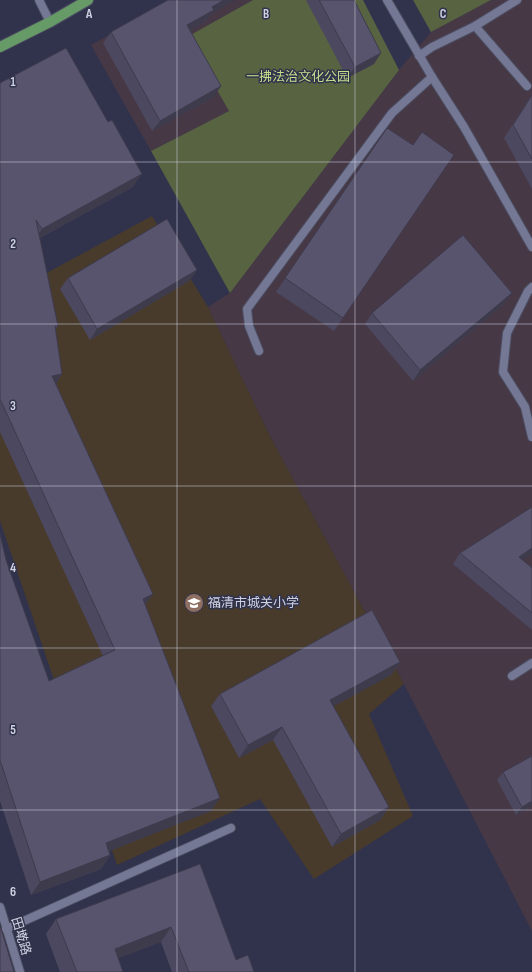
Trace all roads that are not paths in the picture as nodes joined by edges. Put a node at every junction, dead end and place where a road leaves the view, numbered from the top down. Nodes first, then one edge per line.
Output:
1 (39, 0) edge
2 (88, 0) edge
3 (387, 0) edge
4 (517, 0) edge
5 (50, 22) junction
6 (475, 26) junction
7 (0, 47) edge
8 (419, 56) junction
9 (432, 77) junction
10 (527, 86) dead end
11 (532, 247) edge
12 (532, 287) edge
13 (260, 351) dead end
14 (528, 408) edge
15 (532, 437) edge
16 (532, 664) edge
17 (512, 676) dead end
18 (231, 828) dead end
19 (0, 907) edge
20 (6, 929) junction
21 (20, 972) edge

1 - 5 street
2 - 5 main road
3 - 8 street
4 - 6 street
5 - 7 main road
6 - 8 street
6 - 10 street
8 - 9 street
9 - 11 street
9 - 13 street
12 - 14 street
14 - 15 street
16 - 17 street
18 - 20 street
19 - 20 street, 田墘路
20 - 21 street, 田墘路

